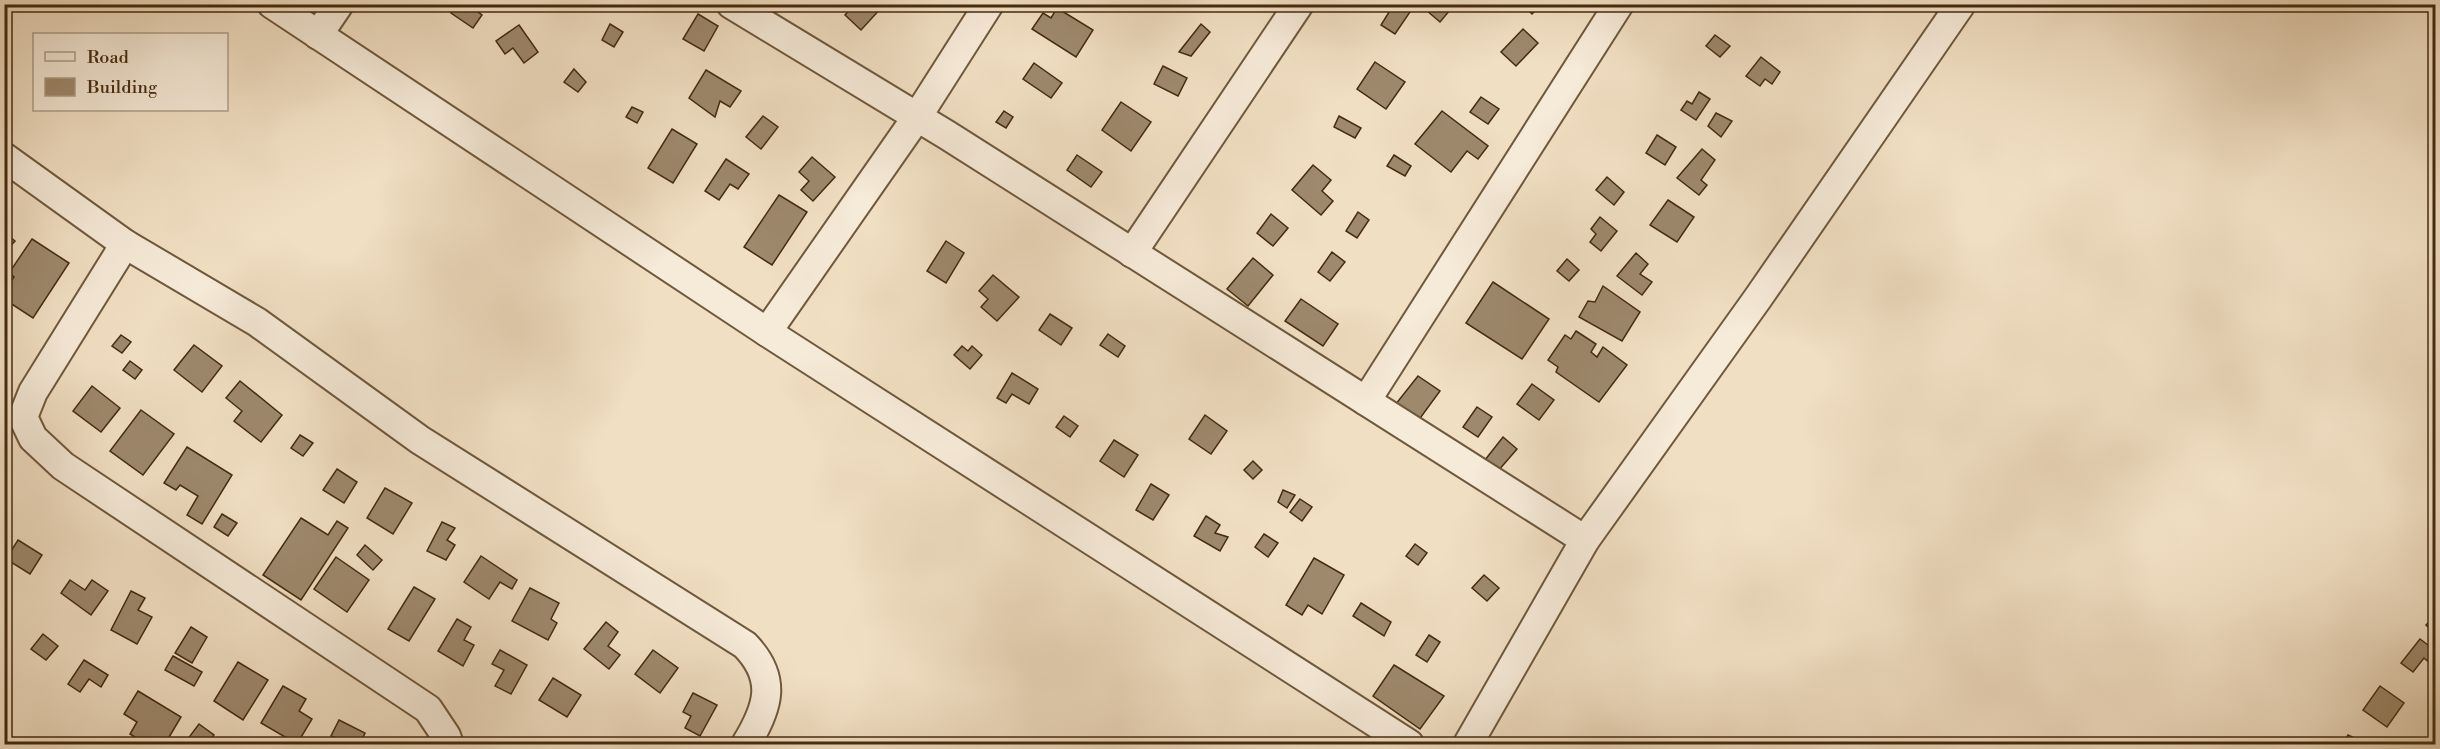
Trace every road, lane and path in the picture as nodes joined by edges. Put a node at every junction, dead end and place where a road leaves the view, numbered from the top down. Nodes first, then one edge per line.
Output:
1 (272, 4) edge
2 (339, 4) edge
3 (731, 4) edge
4 (989, 4) edge
5 (1299, 4) edge
6 (1618, 4) edge
7 (1960, 4) edge
8 (318, 35) junction
9 (917, 117) junction
10 (4, 157) edge
11 (125, 244) junction
12 (1132, 253) junction
13 (767, 332) junction
14 (1366, 401) junction
15 (1585, 540) junction
16 (449, 744) edge
17 (746, 744) edge
18 (1409, 744) edge
19 (1468, 744) edge

1 - 8 street
2 - 8 street
3 - 9 street
4 - 9 street
5 - 12 street
6 - 14 street
7 - 15 street
8 - 13 street
9 - 12 street
9 - 13 street
10 - 11 street
11 - 16 street
11 - 17 street
12 - 14 street
13 - 18 street
14 - 15 street
15 - 19 street

